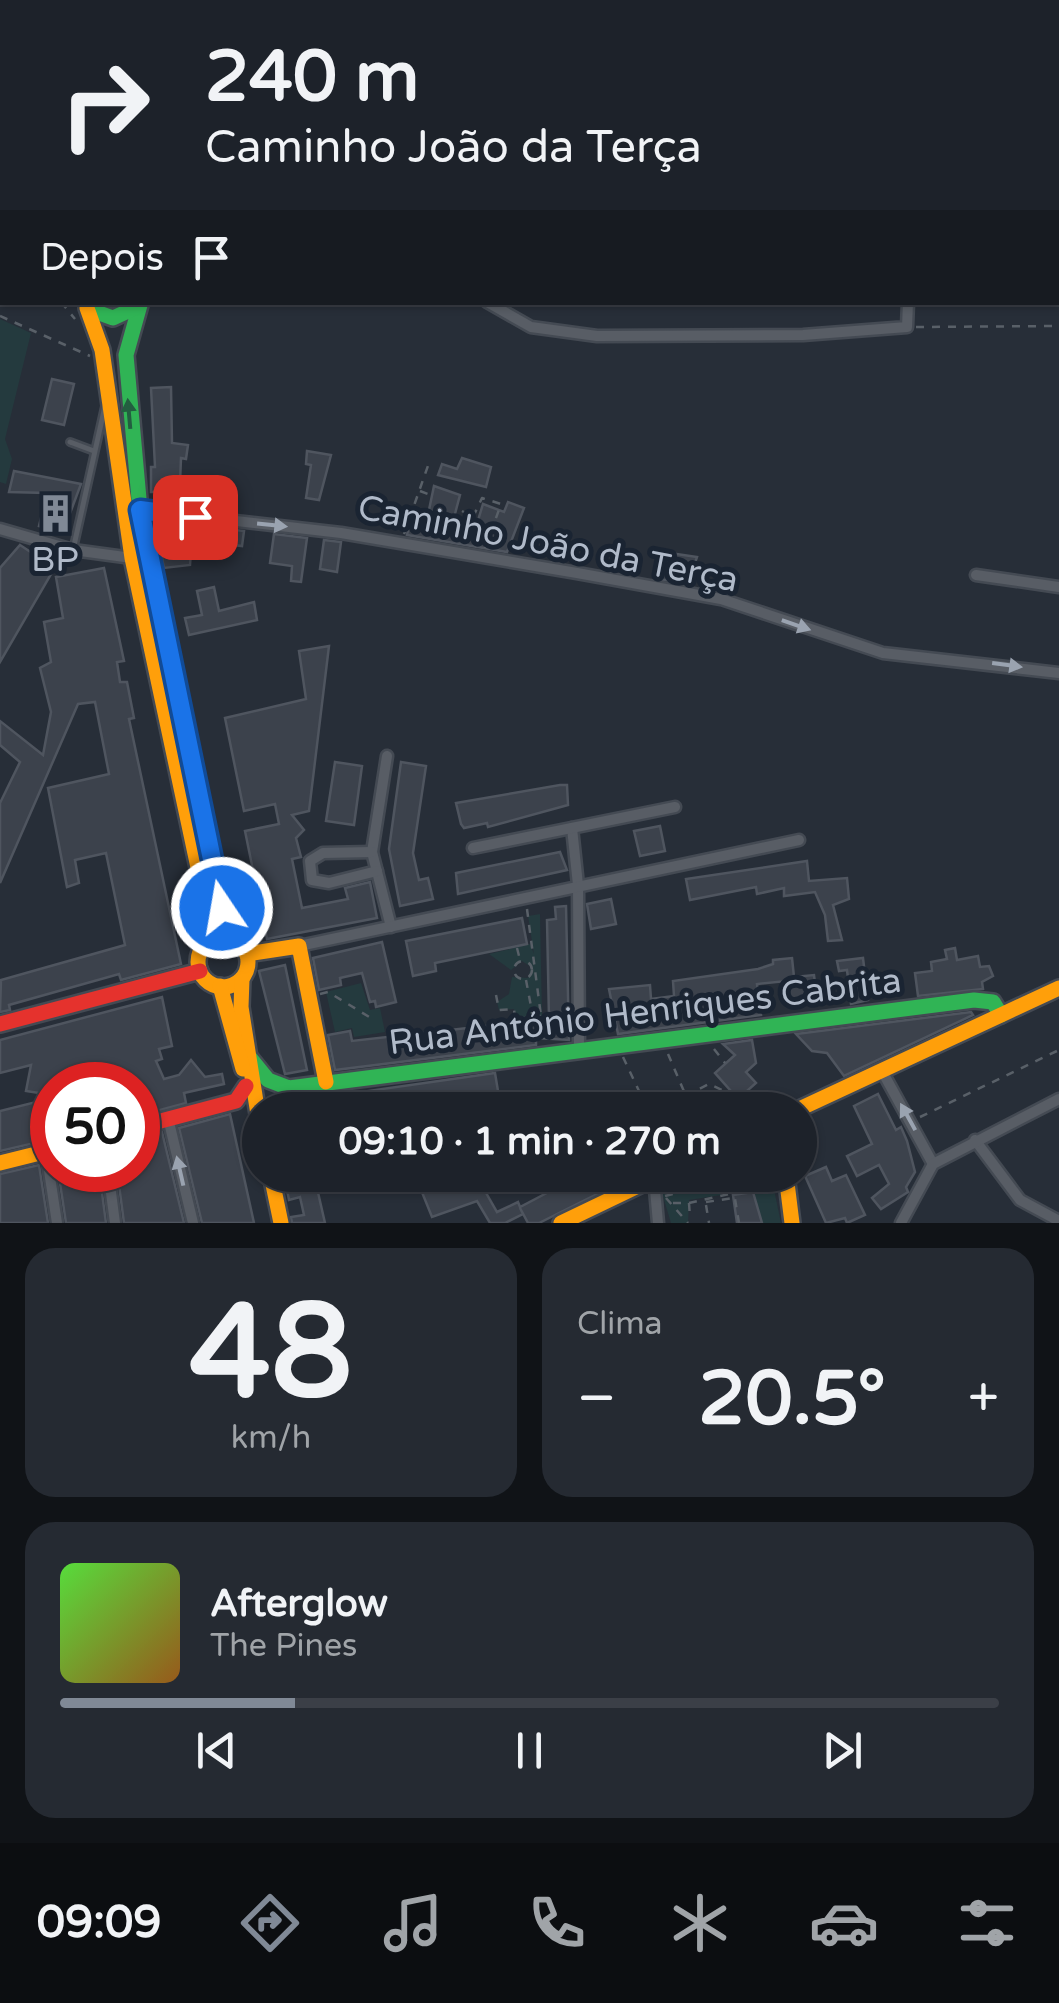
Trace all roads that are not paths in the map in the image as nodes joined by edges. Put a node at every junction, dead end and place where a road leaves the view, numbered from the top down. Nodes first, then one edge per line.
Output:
1 (85, 305) edge
2 (139, 305) edge
3 (141, 305) edge
4 (492, 305) edge
5 (908, 305) edge
6 (109, 394) junction
7 (70, 442) dead end
8 (94, 451) junction
9 (140, 510) junction
10 (0, 529) edge
11 (73, 550) junction
12 (132, 558) junction
13 (976, 575) dead end
14 (1059, 587) edge
15 (1059, 673) edge
16 (387, 756) dead end
17 (675, 807) dead end
18 (572, 828) junction
19 (798, 840) dead end
20 (473, 848) dead end
21 (372, 852) junction
22 (377, 871) junction
23 (578, 886) junction
24 (391, 927) junction
25 (234, 939) junction
26 (210, 941) junction
27 (299, 946) junction
28 (247, 954) junction
29 (200, 971) junction
30 (242, 979) junction
31 (220, 986) junction
32 (1059, 988) edge
33 (1001, 1015) junction
34 (0, 1024) edge
35 (579, 1052) junction
36 (250, 1059) junction
37 (882, 1070) junction
38 (326, 1082) junction
39 (246, 1086) junction
40 (249, 1092) edge
41 (254, 1092) edge
42 (1058, 1100) edge
43 (817, 1101) edge
44 (168, 1118) junction
45 (160, 1120) edge
46 (975, 1140) junction
47 (30, 1155) edge
48 (0, 1162) edge
49 (933, 1164) junction
50 (54, 1192) edge
51 (111, 1192) edge
52 (275, 1192) edge
53 (660, 1192) edge
54 (663, 1192) edge
55 (788, 1192) edge
56 (590, 1217) edge
57 (659, 1219) edge
58 (1059, 1221) edge
59 (57, 1223) edge
60 (115, 1223) edge
61 (193, 1223) edge
62 (281, 1223) edge
63 (561, 1223) edge
64 (792, 1223) edge
65 (900, 1223) edge

1 - 2 main road
1 - 6 main road
9 -> 3 main road
4 - 5 street
6 - 8 lane
6 - 12 main road
7 - 8 lane
8 - 11 lane
9 -> 15 street, Caminho João da Terça
9 - 25 main road
10 - 11 street
11 - 12 street
12 - 26 main road
13 - 14 street
16 - 21 street
17 - 18 street
18 - 20 street
18 - 23 street
19 - 23 street
21 - 22 street
21 - 22 street
22 - 24 street
23 - 24 street
23 - 35 street
24 - 27 street
25 - 26 main road
25 - 28 main road
26 - 29 main road
27 - 28 main road
27 - 38 main road
28 - 30 main road
29 - 31 main road
29 - 34 main road
30 - 31 main road
30 - 36 main road
31 - 39 main road
32 - 33 main road
33 - 35 main road, Rua António Henriques Cabrita
33 - 37 main road
35 - 38 main road, Rua António Henriques Cabrita
36 - 38 main road, Rua António Henriques Cabrita
36 - 41 main road
37 - 43 main road
49 -> 37 street
39 - 40 main road
39 - 44 main road
42 - 46 street
44 - 45 main road
61 -> 44 street
46 - 49 street
46 - 58 street
47 - 48 main road
49 - 65 street
50 - 59 street
51 - 60 street
52 - 62 main road
53 - 56 main road
54 - 57 street
55 - 64 main road
56 - 63 main road

